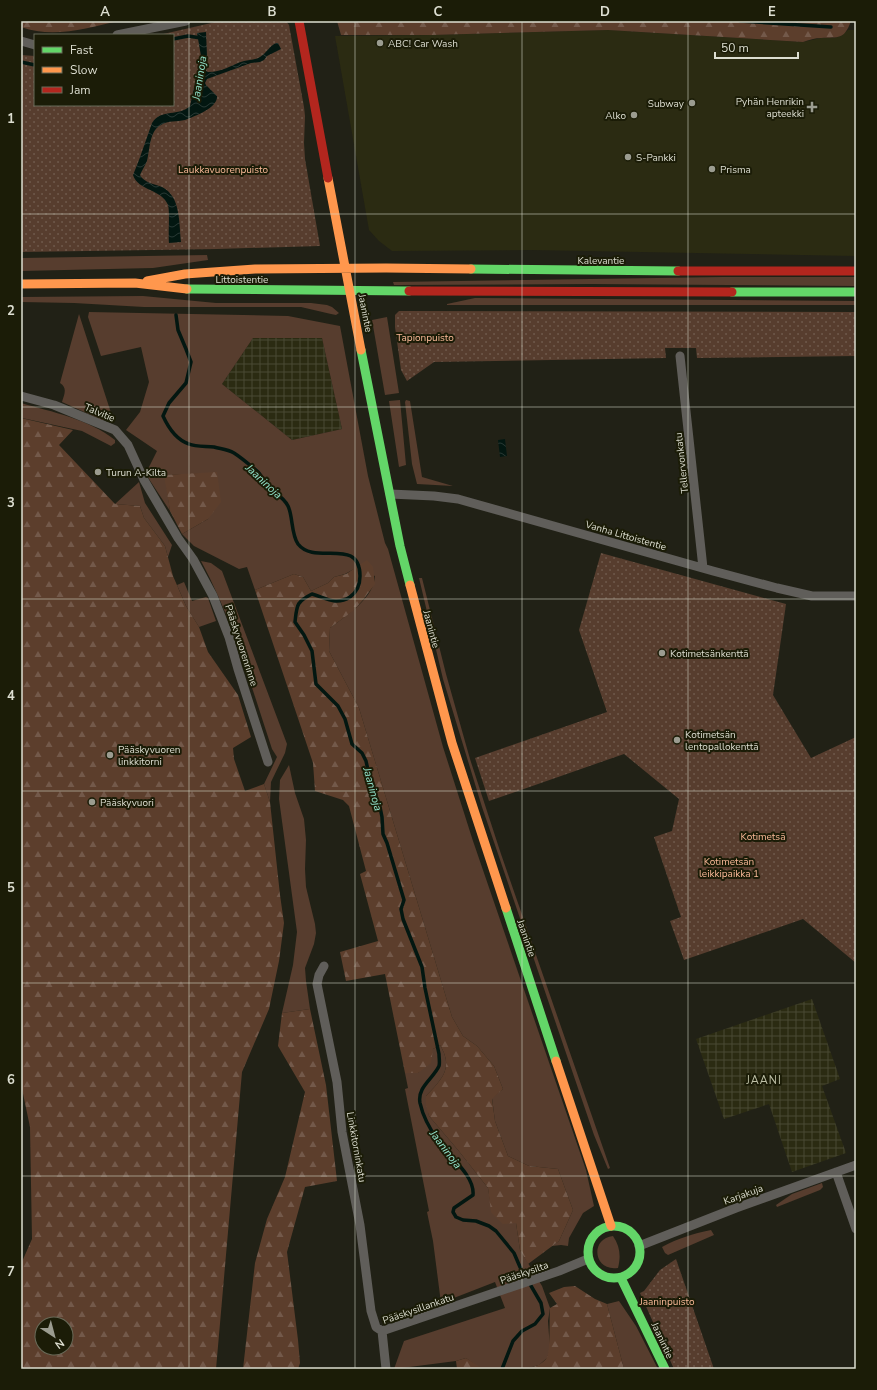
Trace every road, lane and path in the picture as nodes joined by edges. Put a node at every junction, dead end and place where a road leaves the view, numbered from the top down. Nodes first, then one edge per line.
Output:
1 (186, 21) edge
2 (299, 21) edge
3 (122, 34) edge
4 (21, 41) edge
5 (34, 45) edge
6 (345, 268) junction
7 (856, 271) edge
8 (134, 283) junction
9 (21, 284) edge
10 (350, 291) junction
11 (856, 292) edge
12 (680, 356) dead end
13 (21, 396) edge
14 (144, 480) joint
15 (390, 494) junction
16 (703, 568) junction
17 (856, 596) edge
18 (268, 762) dead end
19 (324, 966) dead end
20 (856, 1165) edge
21 (836, 1172) junction
22 (611, 1226) junction
23 (856, 1229) edge
24 (639, 1246) junction
25 (588, 1259) junction
26 (620, 1278) junction
27 (496, 1293) joint
28 (382, 1331) junction
29 (386, 1369) edge
30 (665, 1369) edge

1 - 3 street
2 - 6 main road, Jaanintie
4 - 5 street
6 - 7 main road, Kalevantie
6 - 8 main road, Littoistentie
6 - 10 main road, Jaanintie
8 - 9 main road, Littoistentie
8 - 10 main road, Littoistentie
10 - 11 main road
10 - 15 main road, Jaanintie
12 - 16 street, Tellervonkatu
13 - 14 street, Talvitie
14 - 18 street, Pääskyvuorenrinne
15 - 16 street, Vanha Littoistentie
15 - 22 main road, Jaanintie
16 - 17 street, Vanha Littoistentie
19 - 28 street, Linkkitorninkatu
20 - 21 street, Karjakuja
21 - 23 street
21 - 24 street, Karjakuja
22 - 24 main road
22 - 25 main road
24 - 26 main road
25 - 26 main road
25 - 27 street, Pääskysilta
26 - 30 main road, Jaanintie
27 - 28 street, Pääskysillankatu
28 - 29 street, Pääskysillankatu

